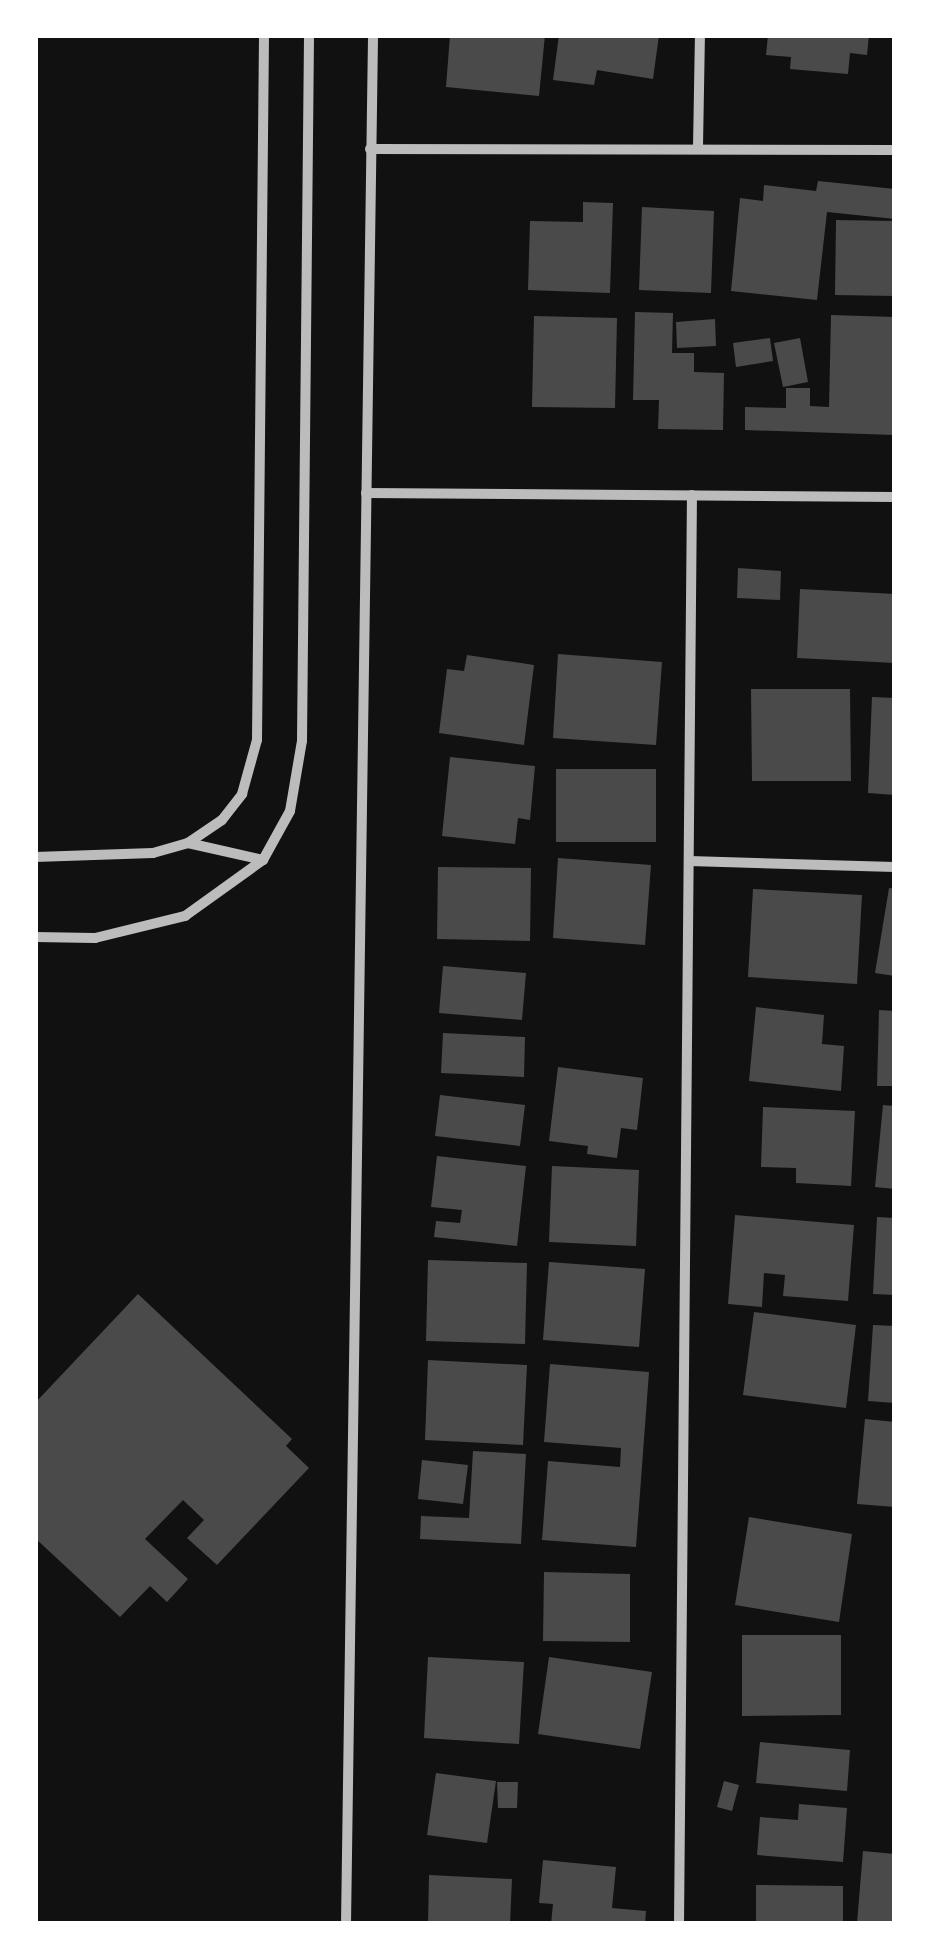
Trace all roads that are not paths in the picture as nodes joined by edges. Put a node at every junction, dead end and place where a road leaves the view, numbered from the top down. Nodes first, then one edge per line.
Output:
1 (264, 35) edge
2 (309, 35) edge
3 (373, 35) edge
4 (700, 35) edge
5 (698, 147) junction
6 (370, 148) junction
7 (895, 150) edge
8 (366, 493) junction
9 (692, 496) junction
10 (895, 497) edge
11 (188, 843) junction
12 (35, 857) edge
13 (263, 860) junction
14 (689, 861) junction
15 (895, 866) edge
16 (35, 937) edge
17 (346, 1924) edge
18 (679, 1924) edge

1 - 11 street
2 - 13 street
3 - 6 street
4 - 5 street
5 - 6 street
5 - 7 street
6 - 8 street
8 - 9 street
8 - 17 street
9 - 10 street
9 - 14 street
11 - 12 street
11 - 13 street
13 - 16 street
14 - 15 street
14 - 18 street

